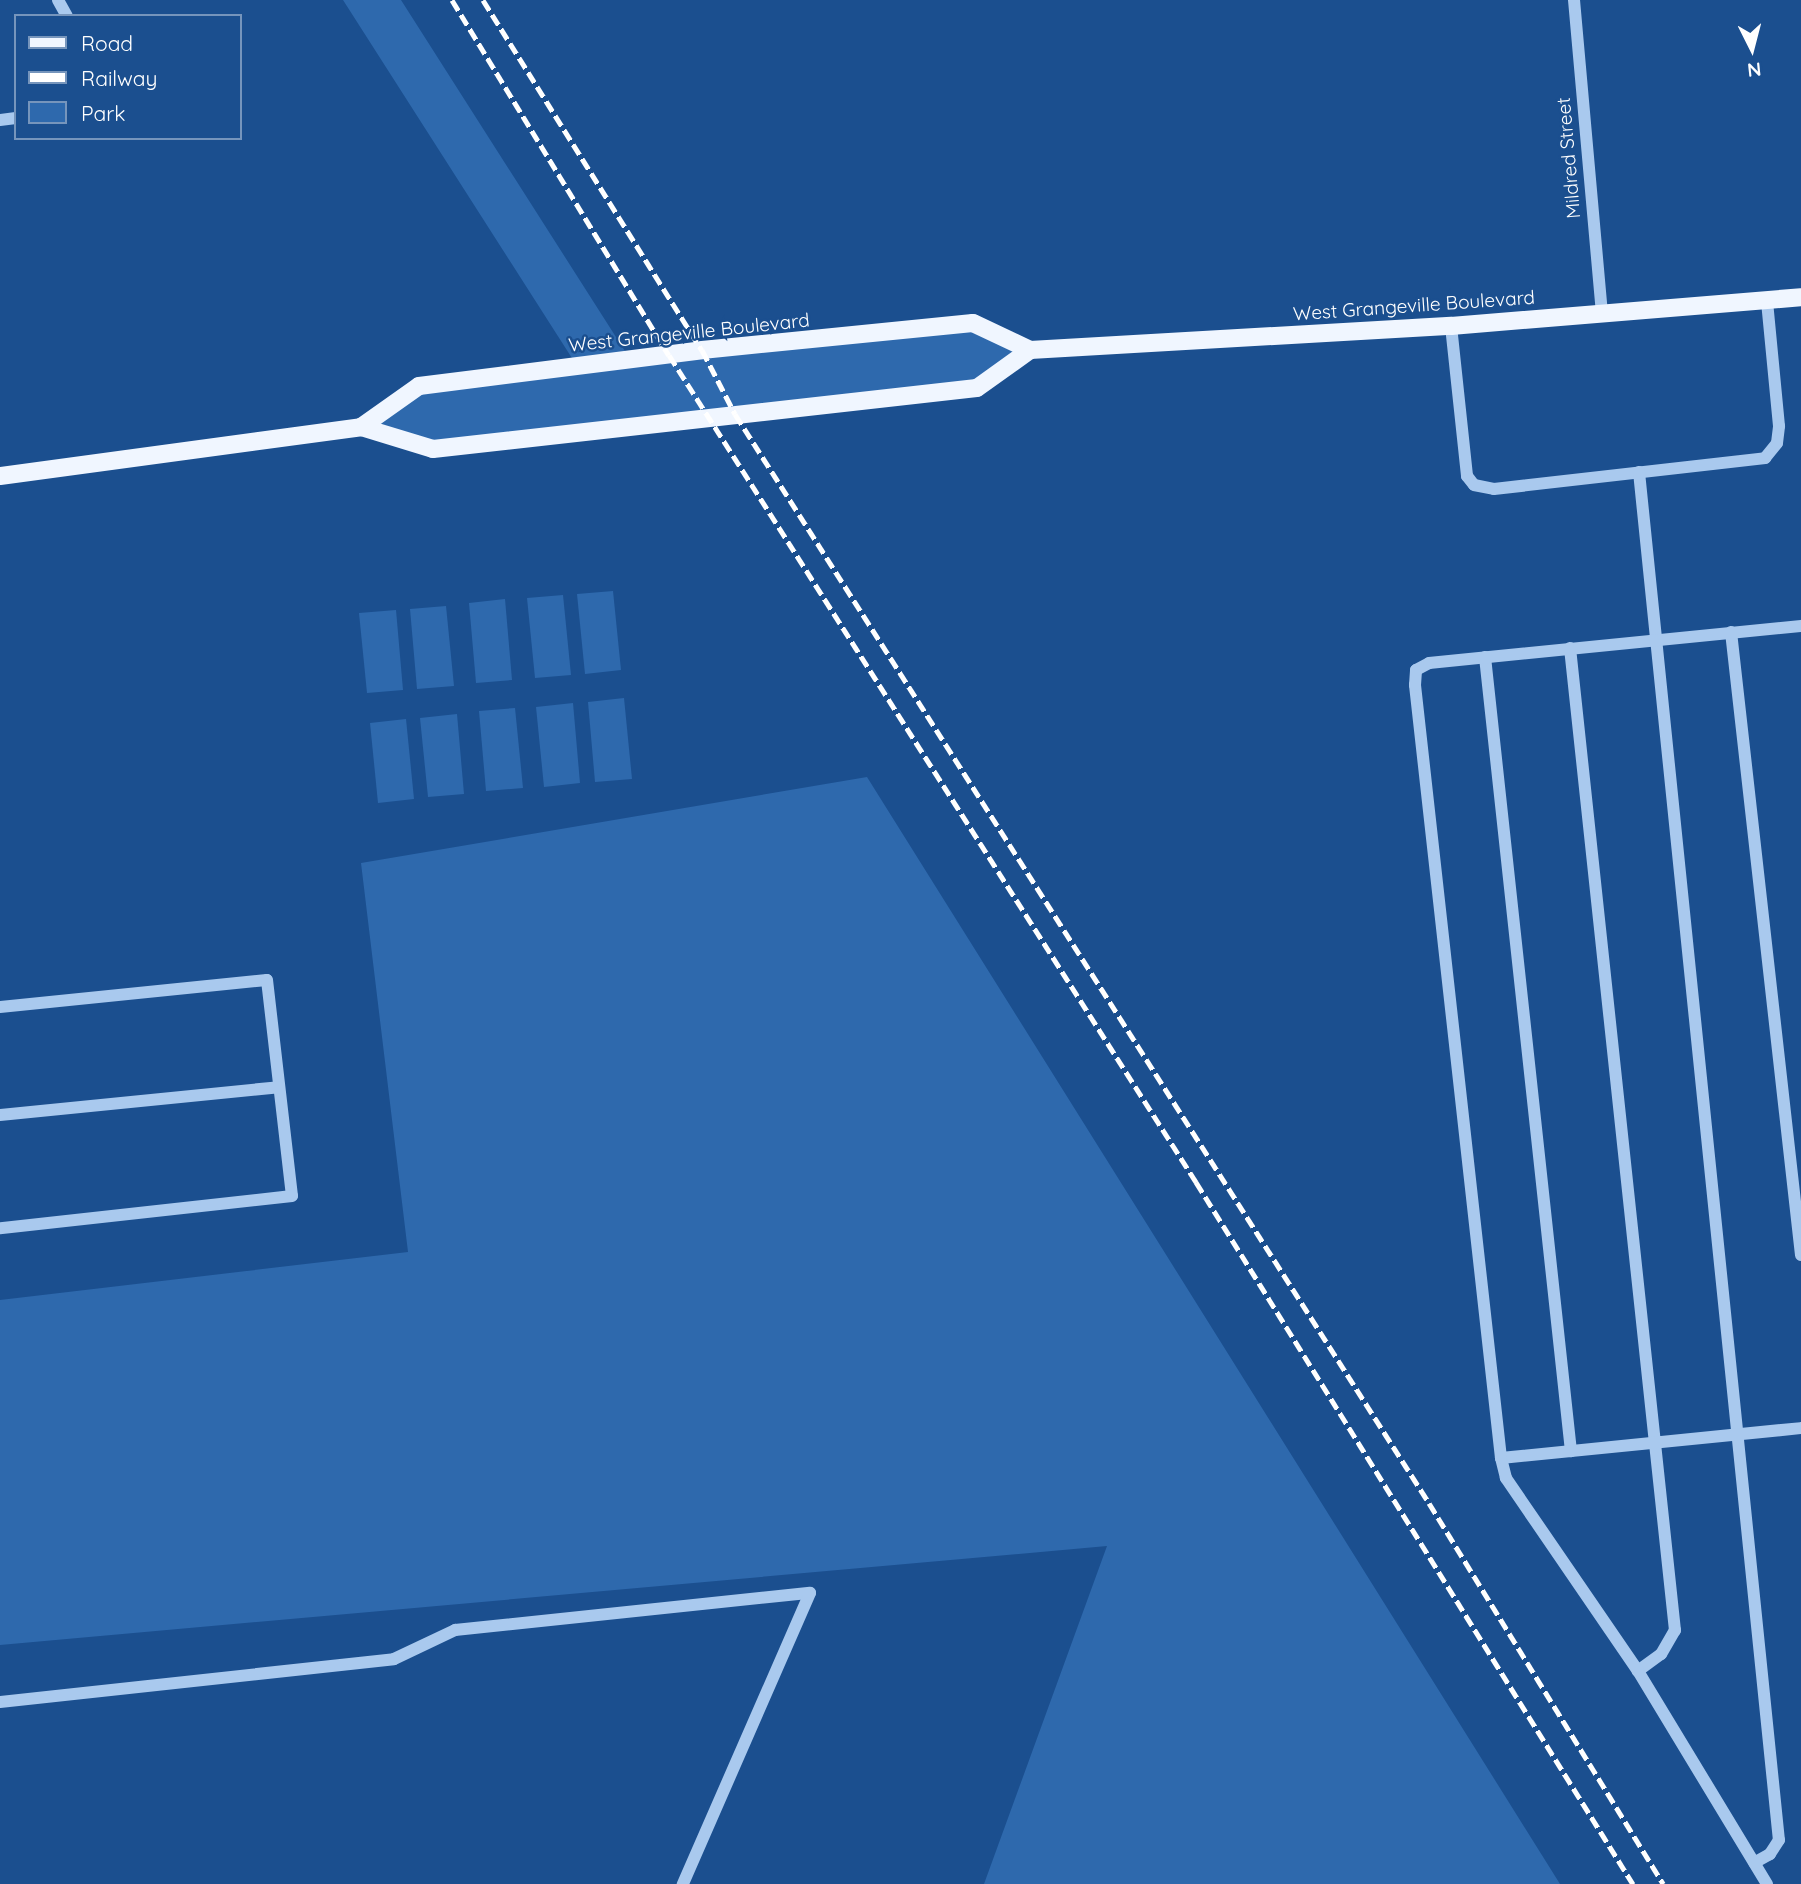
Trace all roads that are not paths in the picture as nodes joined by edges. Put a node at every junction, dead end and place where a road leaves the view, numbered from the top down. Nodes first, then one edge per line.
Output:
1 (1574, 0) edge
2 (1801, 297) edge
3 (1767, 301) junction
4 (1602, 313) junction
5 (1451, 326) junction
6 (1030, 350) junction
7 (361, 427) junction
8 (1639, 472) junction
9 (0, 476) edge
10 (1801, 626) edge
11 (1731, 632) junction
12 (1655, 639) junction
13 (1570, 648) junction
14 (1485, 657) junction
15 (0, 1007) edge
16 (279, 1087) junction
17 (0, 1115) edge
18 (0, 1228) edge
19 (1801, 1255) edge
20 (1801, 1428) edge
21 (1740, 1434) junction
22 (1655, 1443) junction
23 (1571, 1451) junction
24 (1501, 1458) junction
25 (1638, 1671) junction
26 (0, 1702) edge
27 (1754, 1863) junction
28 (682, 1884) edge
29 (1767, 1884) edge

1 - 4 street, Mildred Street
2 - 3 main road, West Grangeville Boulevard
3 - 4 main road, West Grangeville Boulevard
3 - 8 street
4 - 5 main road, West Grangeville Boulevard
5 - 6 main road, West Grangeville Boulevard
5 - 8 street
6 - 7 main road, West Grangeville Boulevard
6 - 7 main road, West Grangeville Boulevard
7 - 9 main road, West Grangeville Boulevard
8 - 12 street
10 - 11 street
11 - 12 street
11 - 19 street
12 - 13 street
12 - 21 street
13 - 14 street
13 - 22 street
14 - 23 street
14 - 24 street
15 - 16 street
16 - 17 street
16 - 18 street
20 - 21 street
21 - 22 street
21 - 27 street
22 - 23 street
22 - 25 street
23 - 24 street
24 - 25 street
25 - 27 street
26 - 28 street
27 - 29 street

